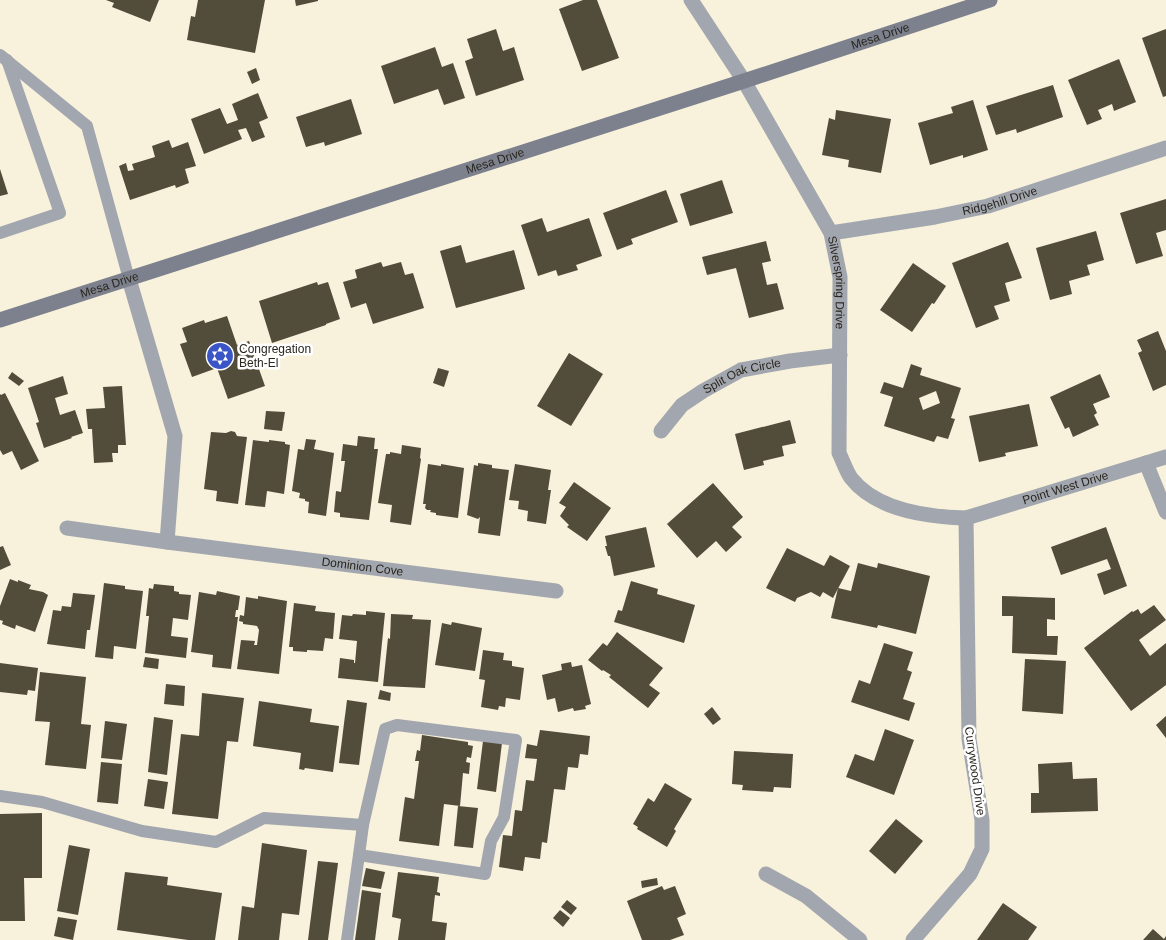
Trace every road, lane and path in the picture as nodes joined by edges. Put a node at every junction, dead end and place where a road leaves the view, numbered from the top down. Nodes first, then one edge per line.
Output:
1 (692, 0) edge
2 (990, 0) edge
3 (3, 58) edge
4 (744, 81) junction
5 (1166, 148) edge
6 (0, 233) edge
7 (830, 233) junction
8 (129, 279) junction
9 (0, 320) edge
10 (840, 355) junction
11 (661, 431) dead end
12 (1166, 457) edge
13 (1146, 463) junction
14 (1166, 512) edge
15 (966, 518) junction
16 (68, 528) dead end
17 (167, 542) junction
18 (556, 591) dead end
19 (0, 796) edge
20 (363, 825) junction
21 (359, 855) junction
22 (766, 874) dead end
23 (347, 940) edge
24 (860, 940) edge
25 (913, 940) edge

1 - 4 street, Silverspring Drive
2 - 4 street, Mesa Drive
3 - 6 lane
3 - 8 lane
4 - 7 street, Silverspring Drive
4 - 8 street, Mesa Drive
5 - 7 street, Ridgehill Drive
7 - 10 street, Silverspring Drive
8 - 9 street, Mesa Drive
8 - 17 street
10 - 11 street, Split Oak Circle
10 - 15 street, Silverspring Drive
12 - 13 street, Point West Drive
13 - 14 street
13 - 15 street, Point West Drive
15 - 25 street, Currywood Drive
16 - 17 street, Dominion Cove
17 - 18 street, Dominion Cove
19 - 20 lane
20 - 21 lane
20 - 21 lane
21 - 23 lane
22 - 24 street

